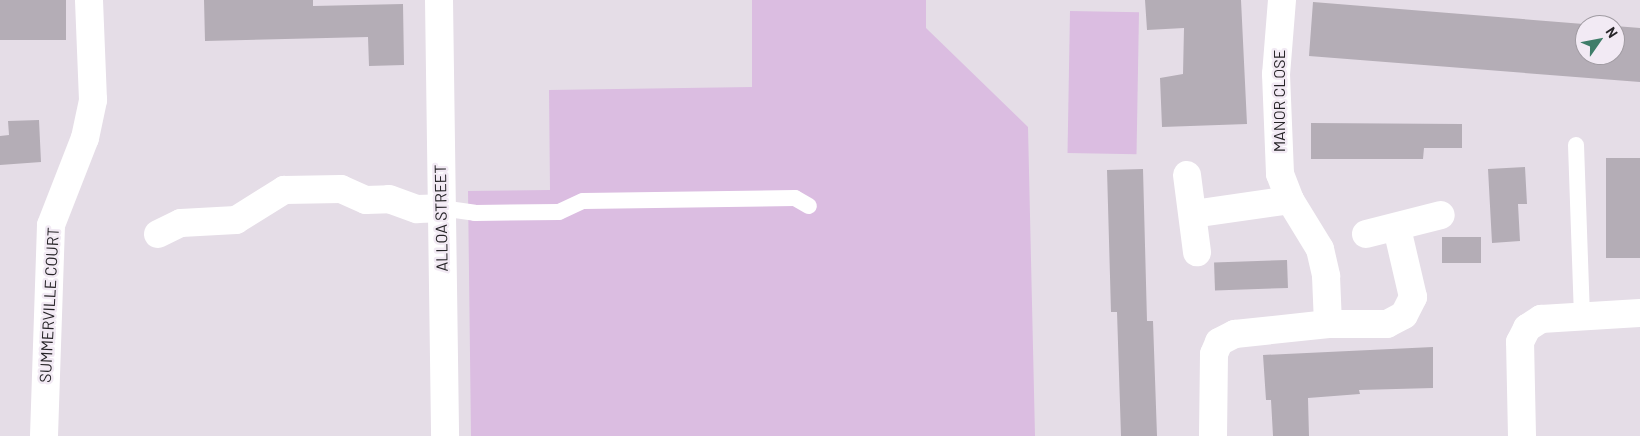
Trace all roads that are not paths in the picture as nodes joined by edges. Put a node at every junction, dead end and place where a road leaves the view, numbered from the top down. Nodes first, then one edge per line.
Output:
1 (89, 0) edge
2 (439, 0) edge
3 (1282, 0) edge
4 (1576, 145) dead end
5 (1187, 175) dead end
6 (1290, 200) junction
7 (809, 206) dead end
8 (441, 208) junction
9 (1193, 214) junction
10 (1441, 215) dead end
11 (1397, 228) junction
12 (158, 234) dead end
13 (1366, 234) dead end
14 (1197, 252) dead end
15 (1640, 314) edge
16 (1582, 317) junction
17 (1328, 324) junction
18 (44, 436) edge
19 (445, 436) edge
20 (1213, 436) edge
21 (1522, 436) edge

1 - 18 street, SUMMERVILLE COURT
2 - 8 street, ALLOA STREET
3 - 6 street, MANOR CLOSE
4 - 16 lane
5 - 9 street
6 - 9 street
6 - 17 street, MANOR CLOSE
7 - 8 lane
8 - 12 street
8 - 19 street, ALLOA STREET
9 - 14 street
10 - 11 street
11 - 13 street
11 - 17 street
15 - 16 street
16 - 21 street
17 - 20 street

